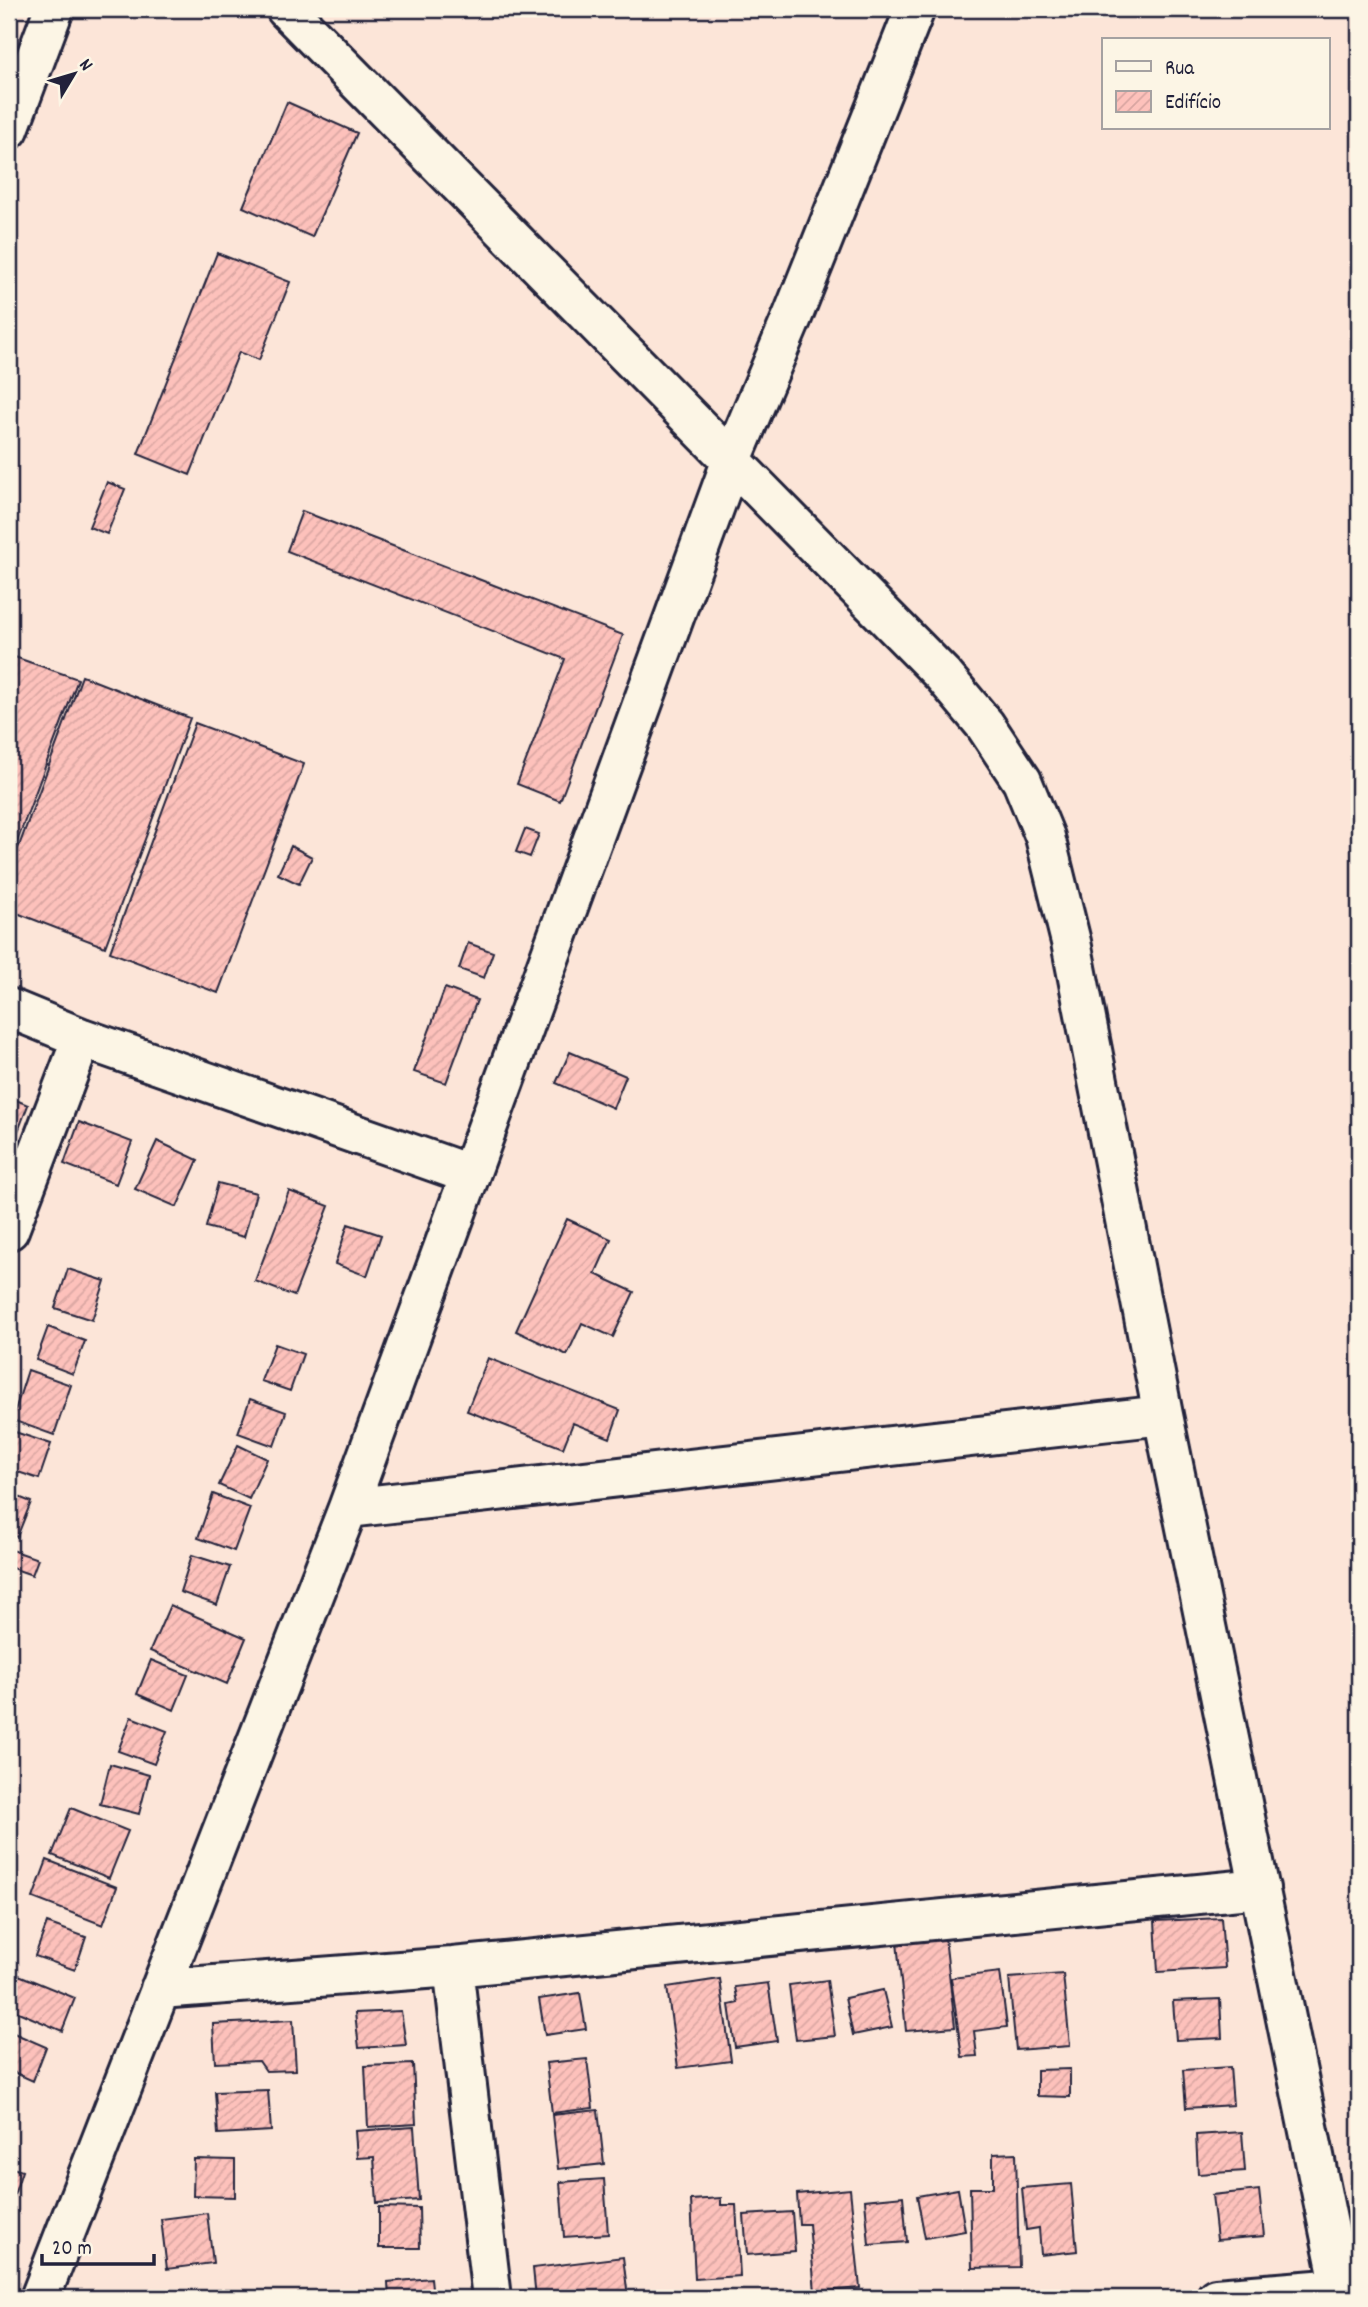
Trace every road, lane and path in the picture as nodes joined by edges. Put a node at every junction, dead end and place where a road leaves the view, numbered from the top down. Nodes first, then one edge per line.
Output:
1 (54, 9) edge
2 (286, 9) edge
3 (915, 9) edge
4 (9, 129) edge
5 (731, 462) junction
6 (9, 1008) edge
7 (82, 1038) junction
8 (469, 1174) junction
9 (9, 1230) edge
10 (1163, 1415) junction
11 (348, 1508) junction
12 (1260, 1888) junction
13 (453, 1968) junction
14 (160, 1989) junction
15 (1342, 2293) edge
16 (40, 2298) edge
17 (492, 2298) edge
18 (1216, 2298) edge

1 - 4 street
2 - 5 street
3 - 5 street
5 - 8 street
5 - 10 street
6 - 7 street
7 - 8 street
7 - 9 street
8 - 11 street
10 - 11 street
10 - 12 street
11 - 14 street
12 - 13 street
12 - 15 street
13 - 14 street
13 - 17 street
14 - 16 street
15 - 18 street

